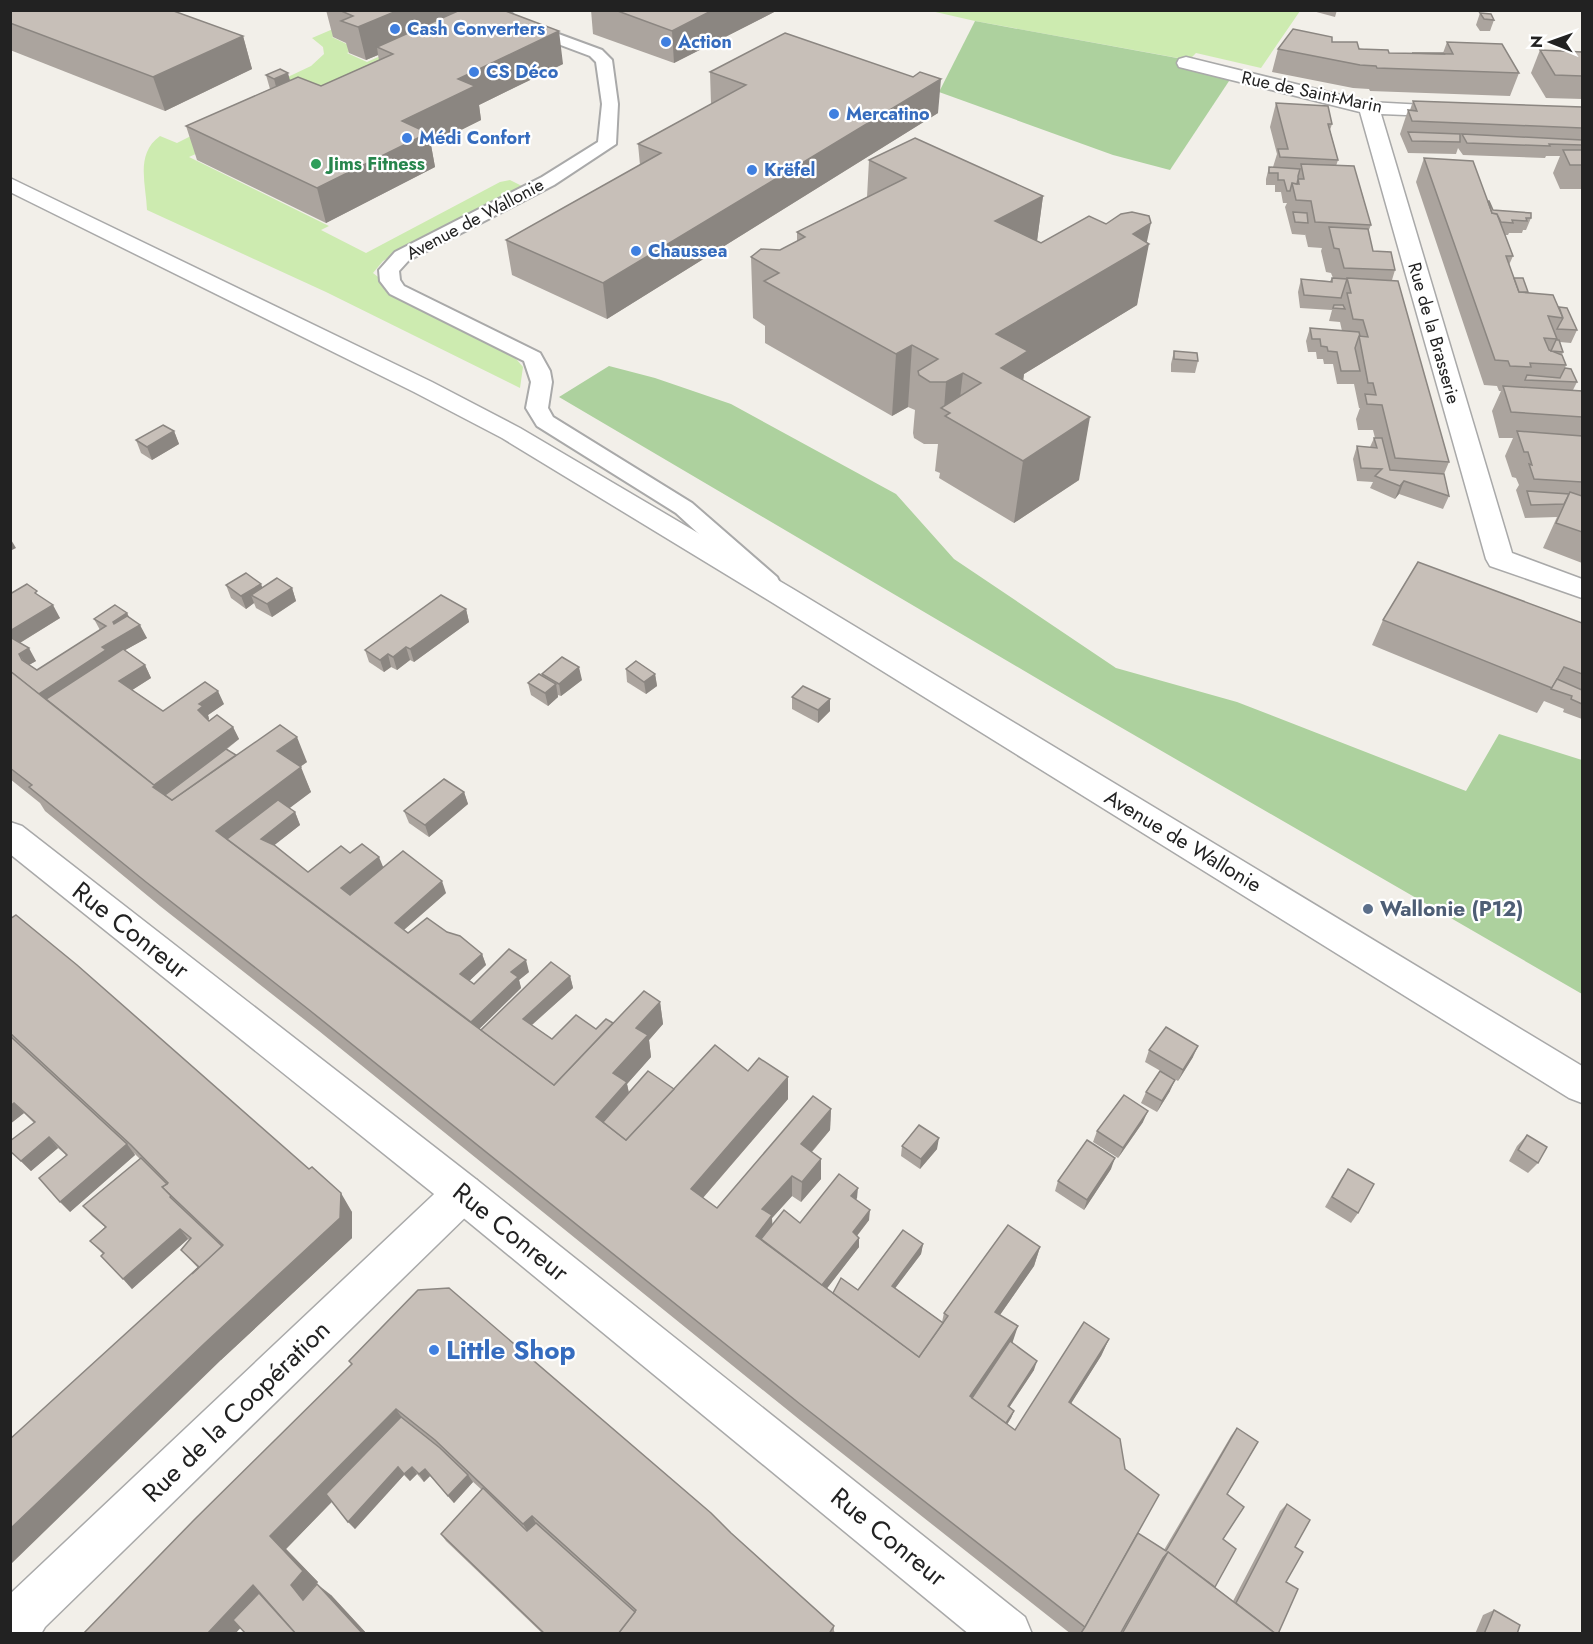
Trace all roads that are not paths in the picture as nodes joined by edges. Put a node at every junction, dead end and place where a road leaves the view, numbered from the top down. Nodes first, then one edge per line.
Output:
1 (501, 10) edge
2 (1186, 63) dead end
3 (1369, 108) junction
4 (1478, 112) edge
5 (10, 184) edge
6 (1582, 589) edge
7 (783, 596) junction
8 (10, 835) edge
9 (1582, 1086) edge
10 (463, 1193) junction
11 (14, 1634) edge
12 (1008, 1634) edge

1 - 7 lane, Avenue de Wallonie
2 - 3 street, Rue de Saint-Marin
3 - 4 street, Rue de Saint-Marin
3 - 6 street, Rue de la Brasserie
5 - 7 street, Avenue de Wallonie
7 - 9 street, Avenue de Wallonie
8 - 10 street, Rue Conreur
10 - 11 street, Rue de la Coopération
10 - 12 street, Rue Conreur

